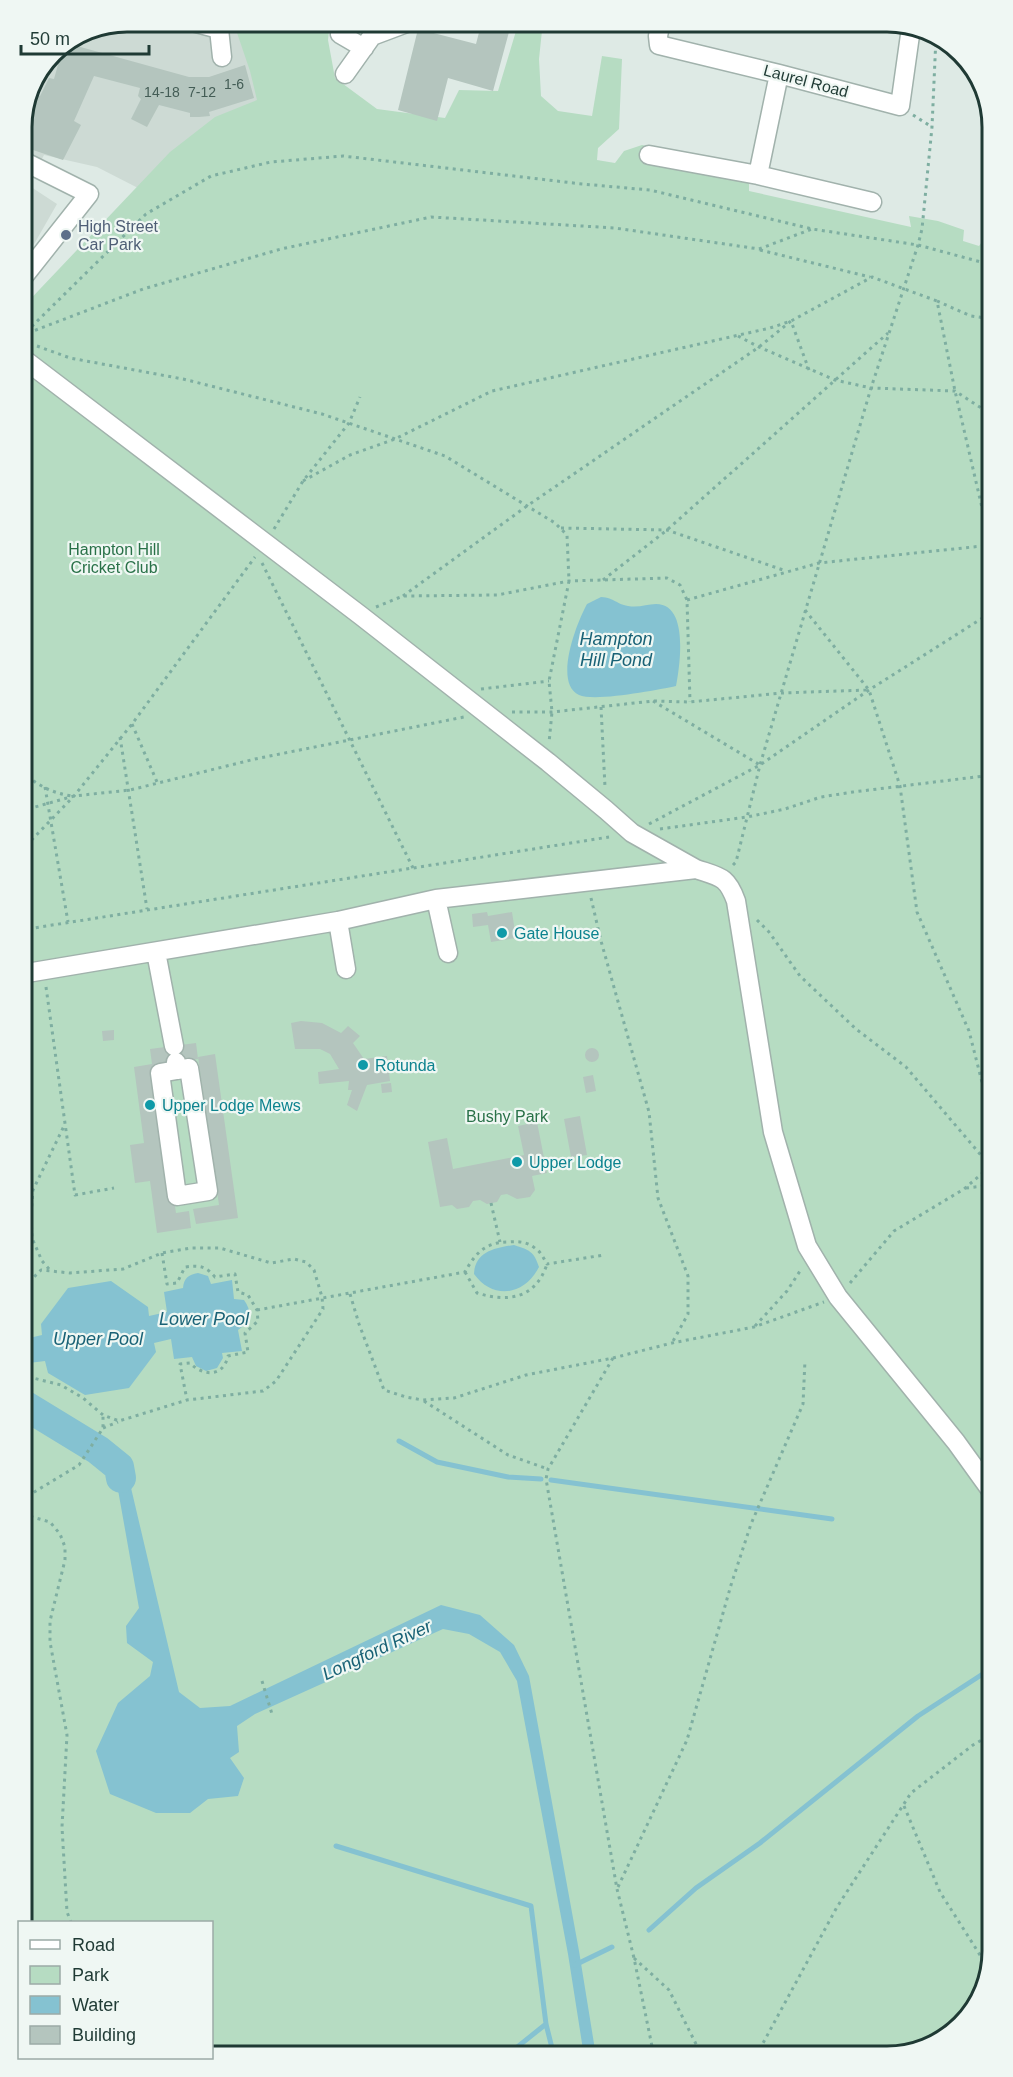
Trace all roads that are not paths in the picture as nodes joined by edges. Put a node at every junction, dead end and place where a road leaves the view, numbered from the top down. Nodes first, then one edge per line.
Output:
1 (220, 32) edge
2 (383, 32) edge
3 (659, 32) edge
4 (340, 34) dead end
5 (910, 35) edge
6 (364, 48) junction
7 (222, 57) dead end
8 (345, 74) dead end
9 (779, 74) junction
10 (648, 155) dead end
11 (32, 166) edge
12 (758, 175) junction
13 (872, 202) dead end
14 (32, 266) edge
15 (32, 355) edge
16 (696, 869) junction
17 (436, 899) junction
18 (338, 921) junction
19 (156, 952) junction
20 (448, 953) dead end
21 (346, 969) dead end
22 (32, 972) edge
23 (175, 1059) junction
24 (982, 1478) edge

1 - 7 street
2 - 6 street
3 - 9 street, Laurel Road
4 - 6 street
5 - 9 street, Laurel Road
6 - 8 street
9 - 12 street
10 - 12 street
11 - 14 street
12 - 13 street
15 - 16 street
16 - 17 street
16 - 24 street
17 - 18 street
17 - 20 street
18 - 19 street
18 - 21 street
19 - 22 street
19 - 23 street
23 - 23 street

